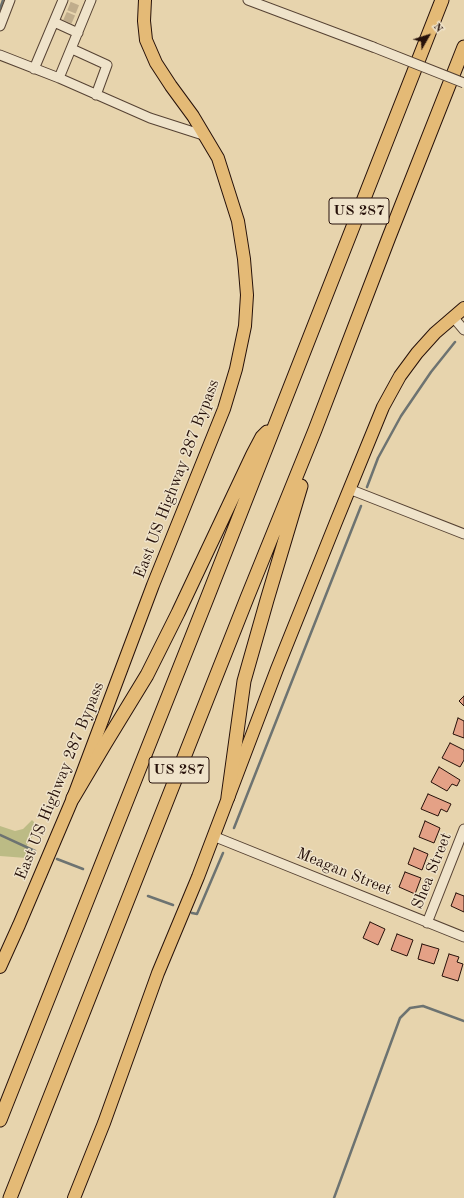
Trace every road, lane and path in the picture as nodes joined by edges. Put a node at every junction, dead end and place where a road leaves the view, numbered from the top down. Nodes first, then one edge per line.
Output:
1 (10, 0) edge
2 (145, 0) edge
3 (248, 0) edge
4 (442, 0) edge
5 (88, 1) edge
6 (64, 3) edge
7 (54, 22) junction
8 (0, 26) edge
9 (78, 33) junction
10 (464, 47) edge
11 (72, 49) junction
12 (0, 55) edge
13 (34, 69) junction
14 (59, 78) junction
15 (464, 83) edge
16 (96, 96) junction
17 (206, 136) junction
18 (464, 308) edge
19 (453, 317) junction
20 (464, 330) edge
21 (349, 342) junction
22 (277, 422) junction
23 (349, 490) junction
24 (464, 533) edge
25 (228, 797) junction
26 (73, 798) junction
27 (464, 829) edge
28 (213, 836) junction
29 (427, 923) junction
30 (464, 937) edge
31 (0, 967) edge
32 (0, 1120) edge
33 (10, 1198) edge
34 (74, 1198) edge

1 - 8 street
2 - 17 main road, East US Highway 287 Bypass
3 - 15 street, bridge
4 - 22 highway, US 287
5 - 9 street
6 - 7 street
7 - 9 street
7 - 13 street
9 - 11 street
10 - 21 highway, US 287
11 - 14 street
11 - 16 street
12 - 13 street
13 - 14 street
14 - 16 street
16 - 17 street
17 - 26 main road, East US Highway 287 Bypass
18 - 19 main road
19 - 20 street
19 - 23 main road
21 - 25 highway
21 - 33 highway, US 287
22 - 26 highway
22 - 32 highway, US 287
23 - 24 street
23 - 25 main road
25 - 28 main road
26 - 31 main road, East US Highway 287 Bypass
27 - 29 street, Shea Street
28 - 29 street, Meagan Street
28 - 34 main road
29 - 30 street, Meagan Street

